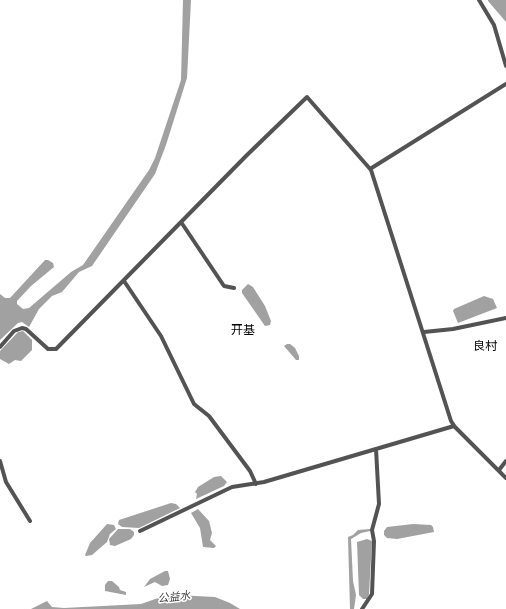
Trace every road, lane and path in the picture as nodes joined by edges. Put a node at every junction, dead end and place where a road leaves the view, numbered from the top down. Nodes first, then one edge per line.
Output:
1 (479, 0) edge
2 (506, 66) edge
3 (506, 84) edge
4 (370, 169) junction
5 (181, 222) junction
6 (124, 280) junction
7 (234, 288) dead end
8 (506, 318) edge
9 (424, 332) junction
10 (0, 347) edge
11 (454, 426) junction
12 (376, 449) junction
13 (0, 461) edge
14 (506, 461) edge
15 (499, 470) junction
16 (506, 478) edge
17 (256, 484) junction
18 (30, 521) dead end
19 (140, 531) dead end
20 (362, 609) edge

1 - 2 street
3 - 4 street
4 - 5 street
4 - 9 street
5 - 6 street
5 - 7 street
6 - 10 street
6 - 17 street
8 - 9 street
9 - 11 street
11 - 12 street
11 - 15 street
12 - 17 street
12 - 20 street
13 - 18 street
14 - 15 street
15 - 16 street
17 - 19 street

